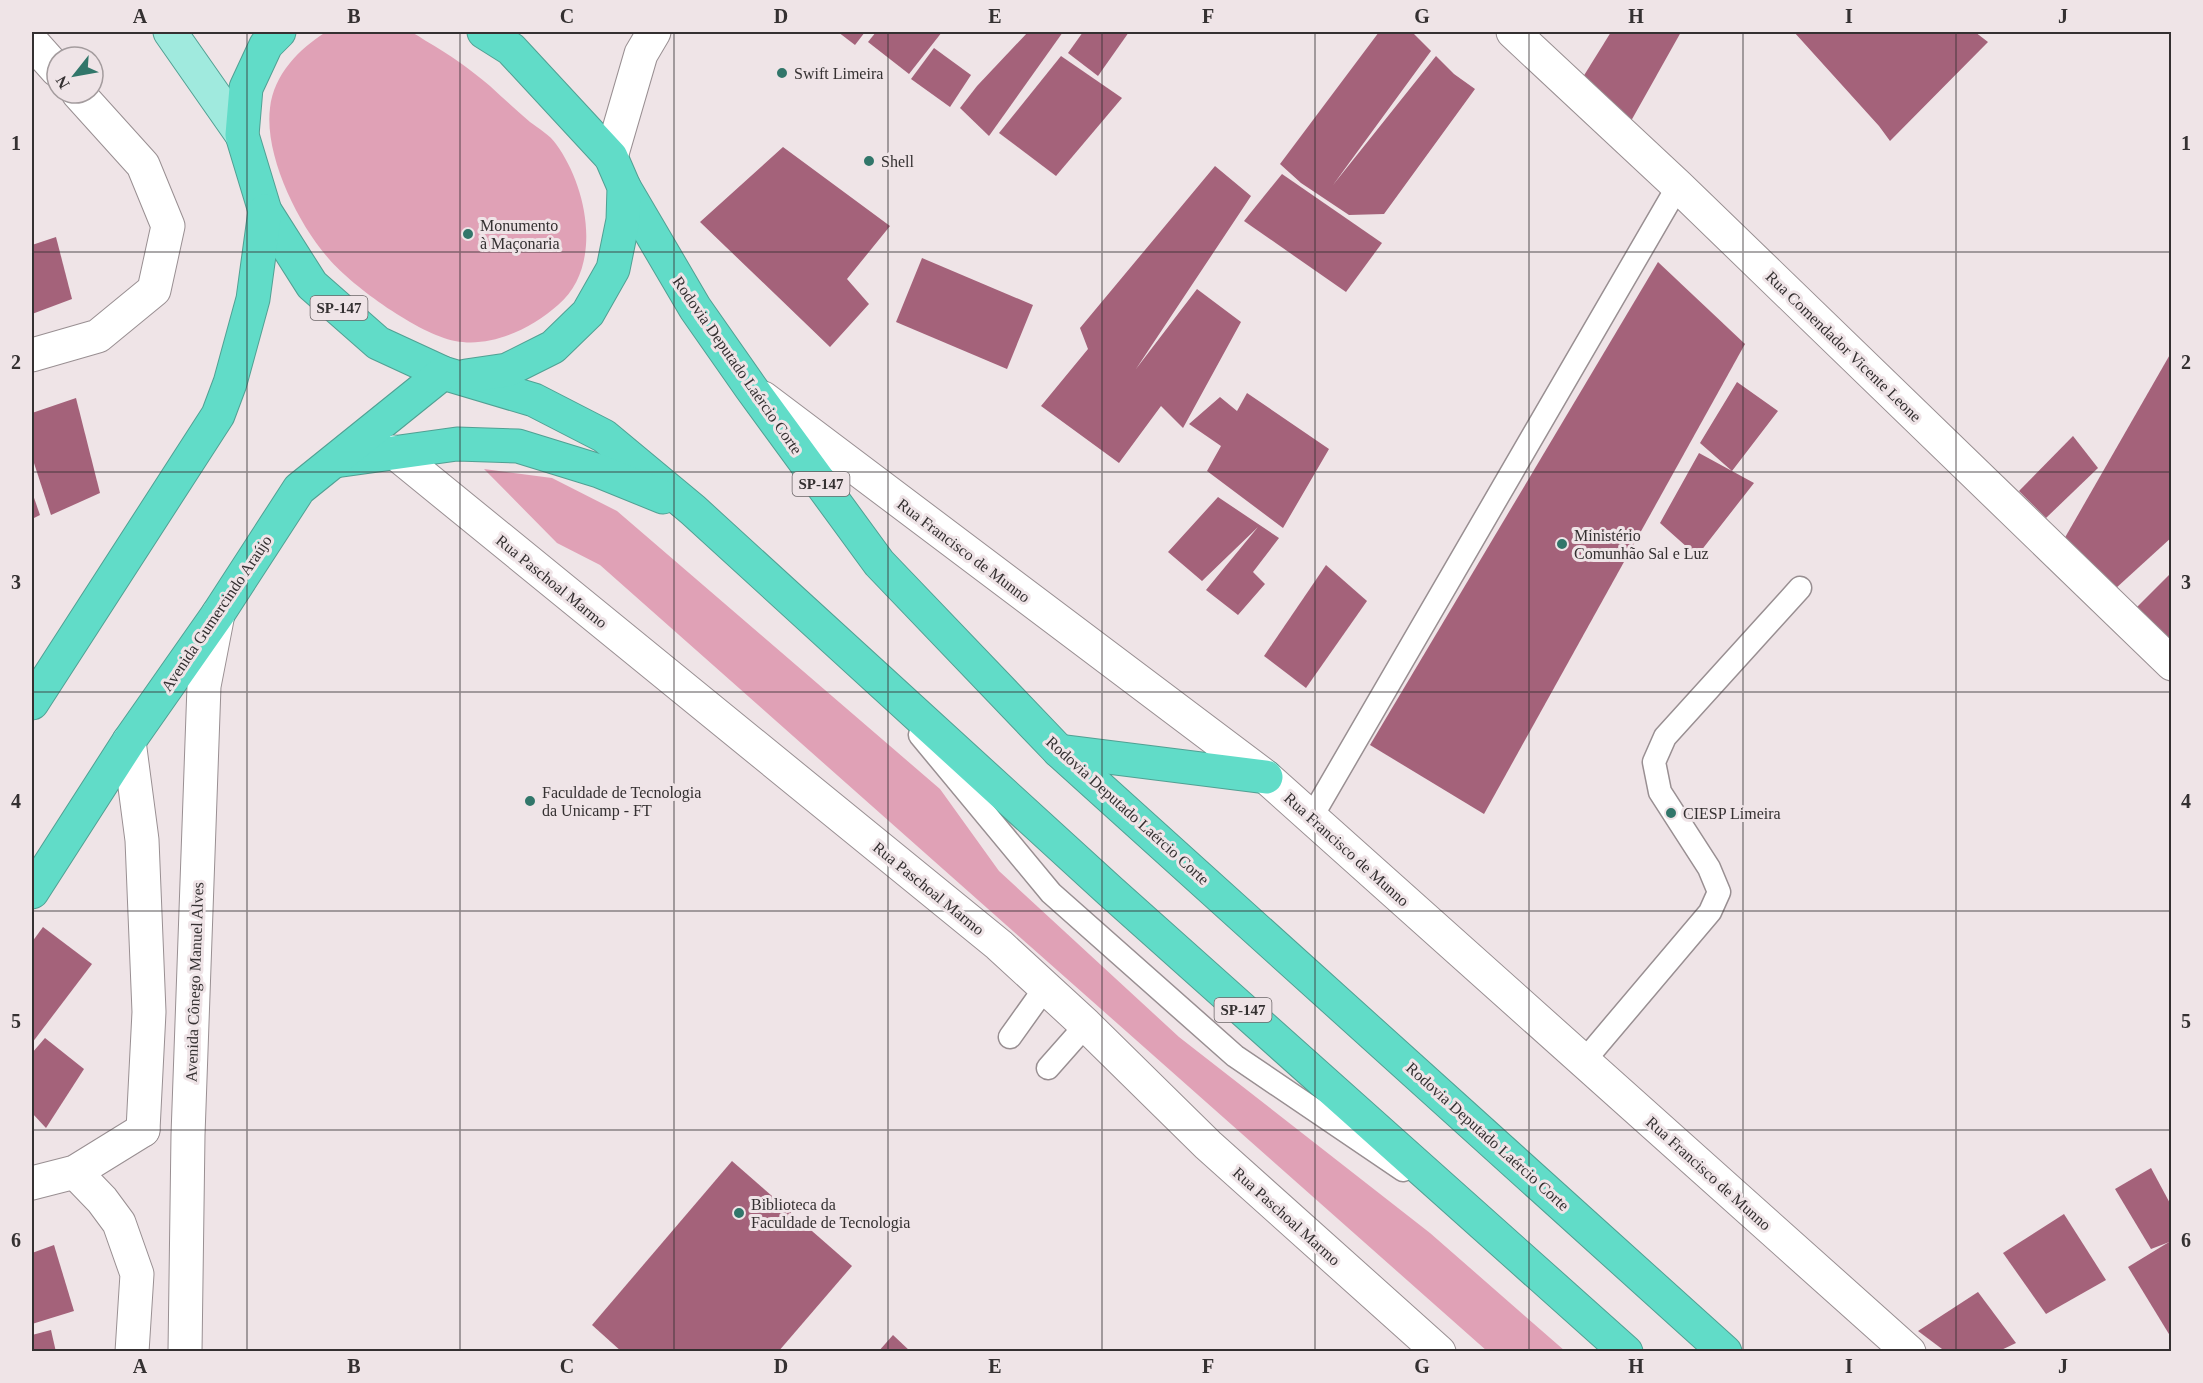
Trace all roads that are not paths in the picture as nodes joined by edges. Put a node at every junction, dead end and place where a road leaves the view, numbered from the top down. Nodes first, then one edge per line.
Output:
1 (170, 32) edge
2 (279, 32) edge
3 (484, 32) edge
4 (654, 32) edge
5 (1513, 32) edge
6 (32, 42) edge
7 (45, 57) edge
8 (89, 105) edge
9 (242, 135) junction
10 (611, 157) junction
11 (624, 186) junction
12 (1678, 186) junction
13 (265, 211) junction
14 (32, 355) edge
15 (450, 375) junction
16 (751, 388) junction
17 (394, 452) junction
18 (330, 462) junction
19 (693, 510) junction
20 (1800, 588) dead end
21 (218, 614) junction
22 (2172, 664) edge
23 (32, 703) edge
24 (129, 741) junction
25 (1059, 751) junction
26 (1266, 777) junction
27 (1311, 818) junction
28 (32, 891) edge
29 (1045, 988) junction
30 (1086, 1025) junction
31 (1010, 1037) dead end
32 (1584, 1061) junction
33 (1048, 1068) dead end
34 (143, 1130) junction
35 (188, 1135) junction
36 (75, 1172) junction
37 (32, 1183) edge
38 (132, 1352) edge
39 (185, 1352) edge
40 (1439, 1352) edge
41 (1626, 1352) edge
42 (1725, 1352) edge
43 (1909, 1352) edge

1 - 9 main road, SP-147
2 - 9 highway, SP-147
3 - 10 highway, SP-147
4 - 10 street
5 - 12 street, Rua Comendador Vicente Leone
6 - 7 street
8 - 14 street
9 - 13 highway, SP-147
10 - 11 highway, SP-147
11 - 15 highway, SP-147
11 - 16 highway, Rodovia Deputado Laércio Corte / SP-147
12 - 22 street, Rua Comendador Vicente Leone
12 - 27 lane
13 - 15 highway, SP-147
13 - 23 highway
15 - 18 highway, Avenida Gumercindo Araújo
15 - 19 highway, SP-147
16 - 25 highway, Rodovia Deputado Laércio Corte / SP-147
16 - 26 street, Rua Francisco de Munno
17 - 18 highway
17 - 19 highway
17 - 29 street, Rua Paschoal Marmo
18 - 21 highway, Avenida Gumercindo Araújo
19 - 41 highway, SP-147
20 - 32 lane
21 - 24 highway, Avenida Gumercindo Araújo
21 - 35 street, Avenida Cônego Manuel Alves
24 - 28 highway, Avenida Gumercindo Araújo
24 - 34 street
25 - 26 highway
25 - 42 highway, Rodovia Deputado Laércio Corte / SP-147
26 - 27 street, Rua Francisco de Munno
27 - 32 street, Rua Francisco de Munno
29 - 30 street, Rua Paschoal Marmo
29 - 31 lane
30 - 33 lane
30 - 40 street, Rua Paschoal Marmo
32 - 43 street, Rua Francisco de Munno
34 - 35 street
34 - 36 street
35 - 39 street, Avenida Cônego Manuel Alves
36 - 37 street
36 - 38 street

